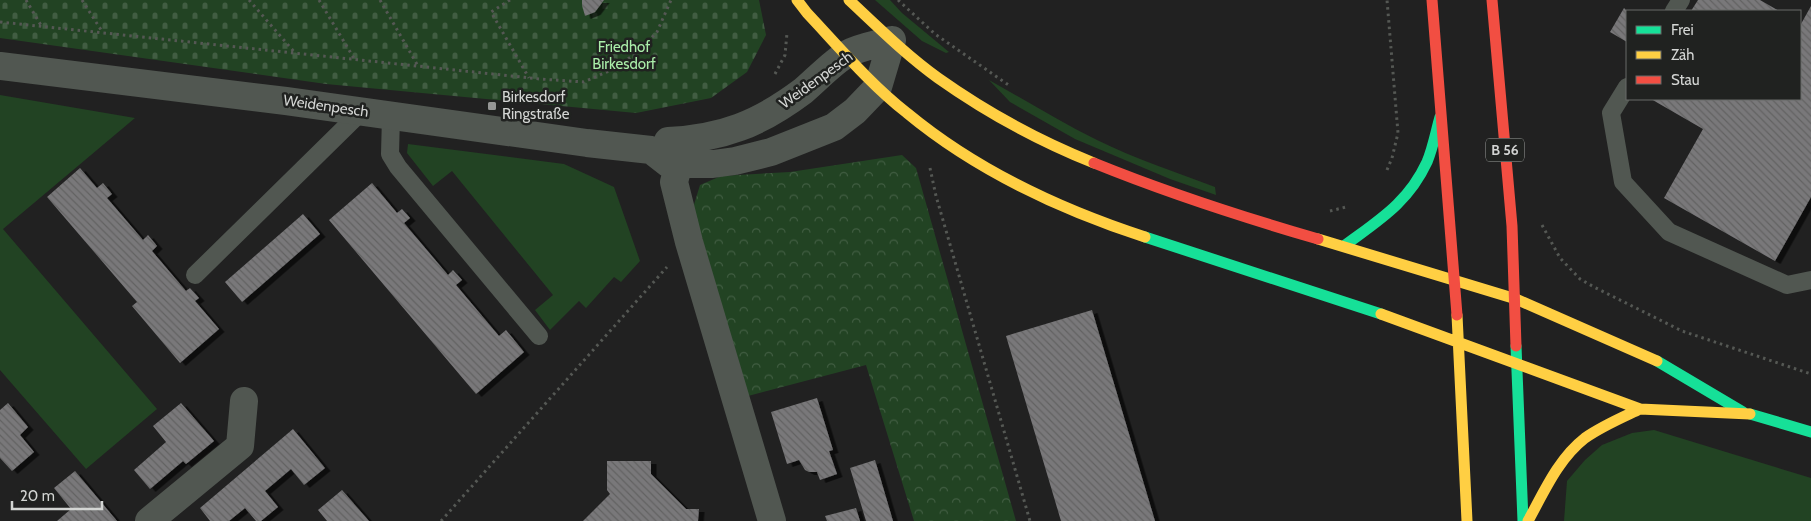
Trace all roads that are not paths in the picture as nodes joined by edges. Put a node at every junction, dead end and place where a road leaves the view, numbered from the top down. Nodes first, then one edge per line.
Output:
1 (796, 0) edge
2 (849, 0) edge
3 (1432, 0) edge
4 (1492, 0) edge
5 (892, 40) junction
6 (847, 54) junction
7 (0, 66) edge
8 (878, 87) junction
9 (1626, 89) edge
10 (362, 111) junction
11 (1442, 111) junction
12 (391, 116) junction
13 (682, 152) junction
14 (1344, 246) junction
15 (195, 275) dead end
16 (1455, 280) junction
17 (1811, 280) edge
18 (1516, 299) junction
19 (539, 336) dead end
20 (1460, 341) junction
21 (1518, 363) junction
22 (244, 401) dead end
23 (1640, 409) junction
24 (1746, 414) junction
25 (1811, 432) edge
26 (149, 521) edge
27 (772, 521) edge
28 (1467, 521) edge
29 (1524, 521) edge
30 (1528, 521) edge

1 - 6 main road
2 - 5 main road
3 - 11 main road
4 - 18 main road, B 56
5 - 6 street, Weidenpesch
5 - 8 street, Weidenpesch
5 - 14 main road
6 - 8 main road
6 - 13 street, Weidenpesch
7 - 10 street, Weidenpesch
8 - 13 street, Weidenpesch
8 - 20 main road
9 - 17 lane
10 - 12 street, Weidenpesch
10 - 15 lane
11 - 14 main road
11 - 16 main road
12 - 13 street, Weidenpesch
12 - 19 lane
13 - 27 street
14 - 16 main road
16 - 18 main road
16 - 20 main road
18 - 21 main road, B 56
18 - 24 main road
20 - 21 main road
20 - 28 main road
21 - 23 main road
21 - 29 main road, B 56
22 - 26 street
23 - 24 main road
23 - 30 main road
24 - 25 main road

